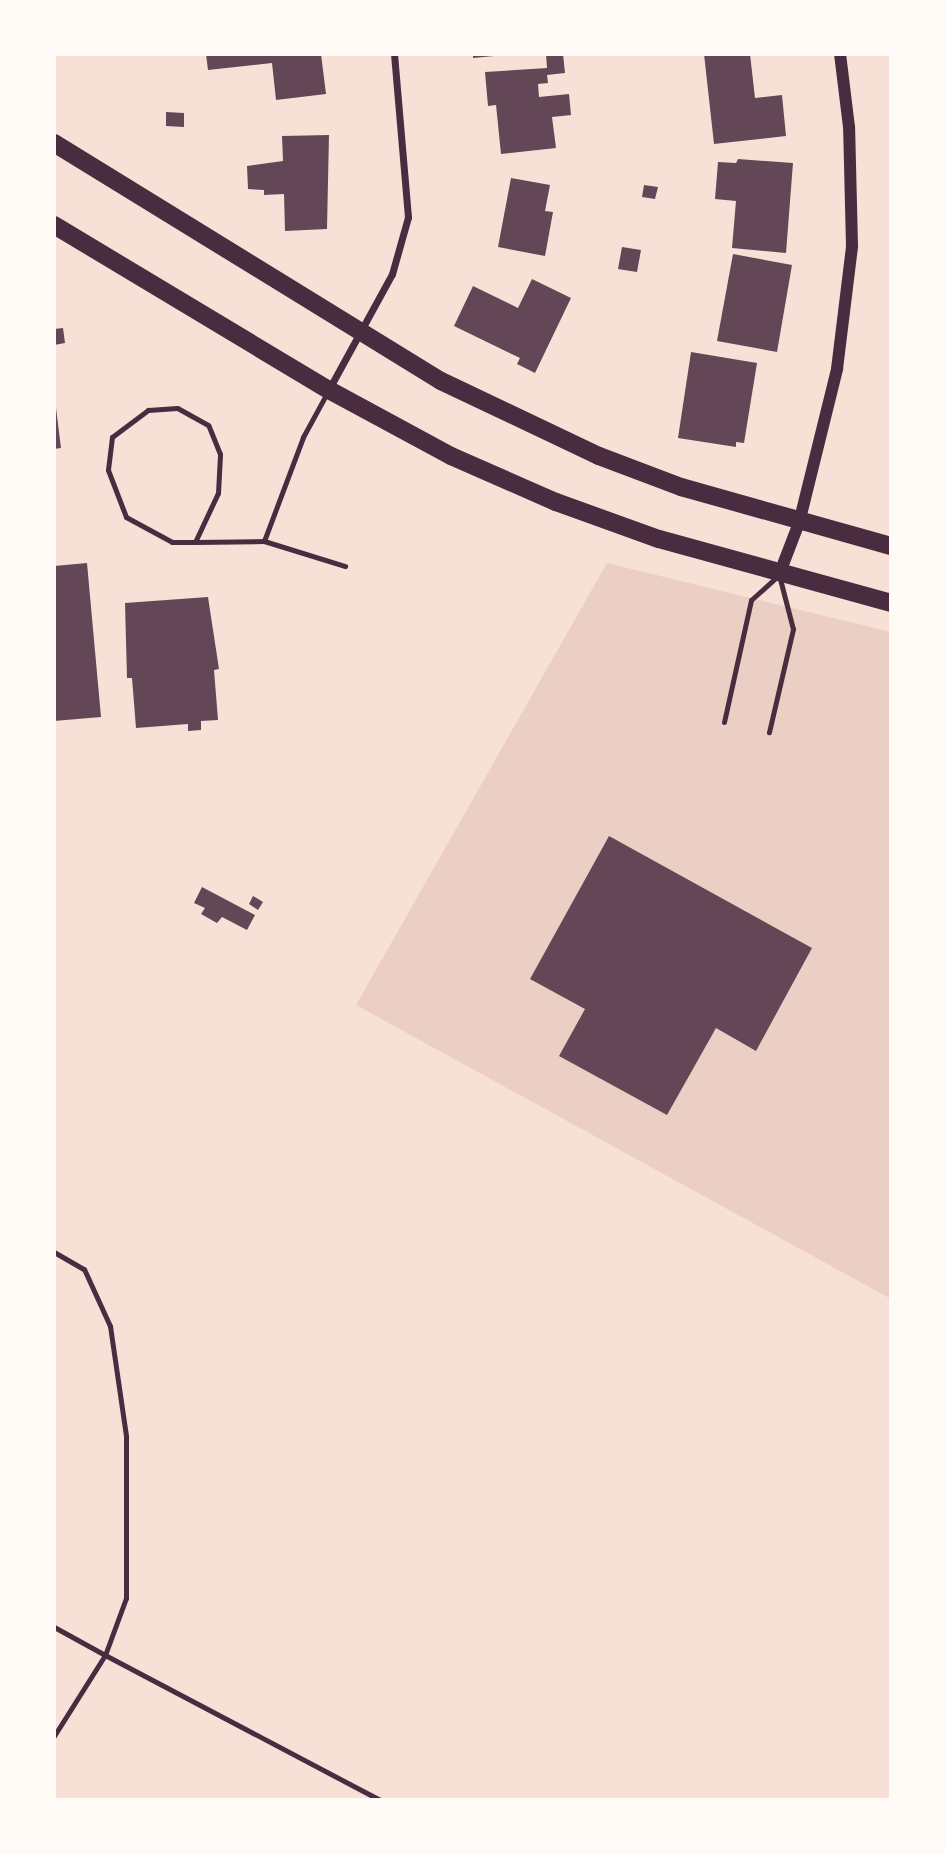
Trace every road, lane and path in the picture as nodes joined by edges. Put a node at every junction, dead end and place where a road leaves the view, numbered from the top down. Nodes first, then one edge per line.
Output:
1 (394, 54) edge
2 (840, 54) edge
3 (54, 143) edge
4 (54, 225) edge
5 (363, 334) junction
6 (329, 390) junction
7 (799, 523) junction
8 (264, 541) junction
9 (195, 542) junction
10 (891, 546) edge
11 (345, 566) dead end
12 (779, 575) junction
13 (891, 603) edge
14 (724, 722) dead end
15 (768, 732) dead end
16 (54, 1252) edge
17 (54, 1627) edge
18 (105, 1655) junction
19 (54, 1736) edge
20 (380, 1800) edge

1 - 5 street
2 - 7 street
3 - 5 main road
4 - 6 main road
5 - 6 street
5 - 7 main road
6 - 8 lane
6 - 12 main road
7 - 10 main road
7 - 12 street
8 - 9 lane
8 - 11 lane
9 - 9 lane
12 - 13 main road
12 - 14 lane
12 - 15 lane
16 - 18 lane
17 - 18 lane
18 - 19 lane
18 - 20 lane

